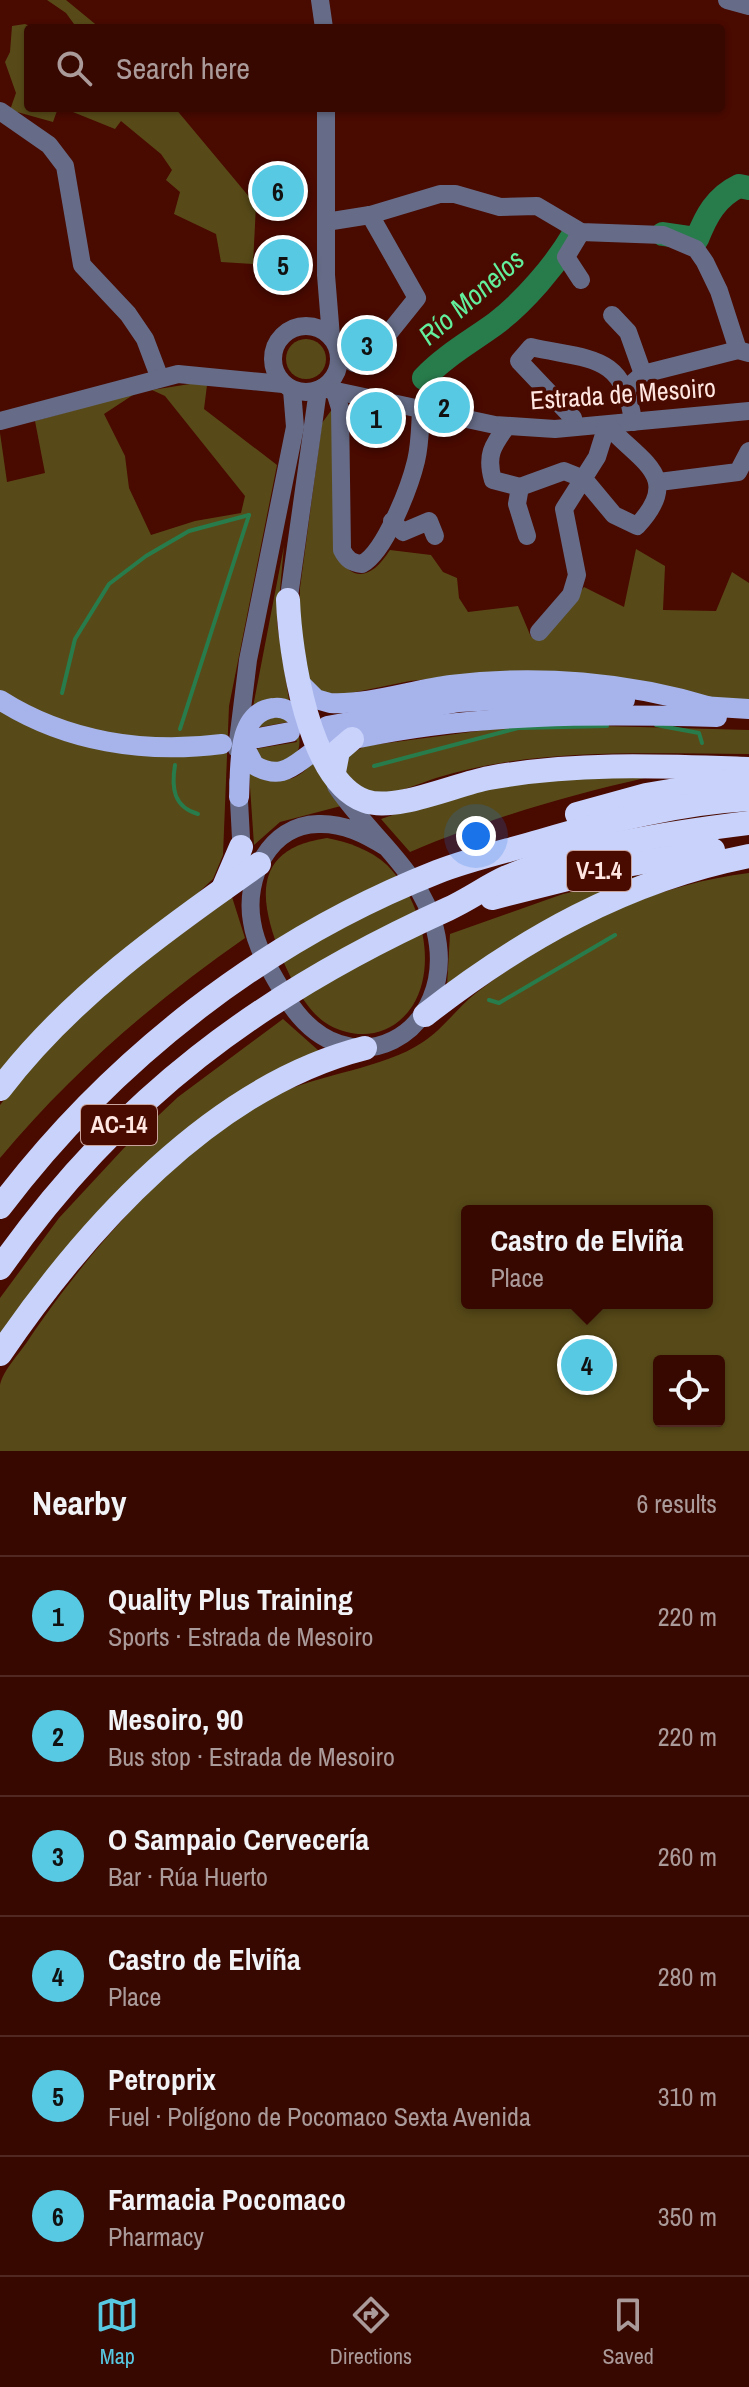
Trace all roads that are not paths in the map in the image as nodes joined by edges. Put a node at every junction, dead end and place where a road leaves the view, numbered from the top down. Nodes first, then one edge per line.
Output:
1 (323, 0) edge
2 (727, 0) edge
3 (749, 6) edge
4 (325, 24) edge
5 (0, 111) edge
6 (326, 112) edge
7 (370, 215) junction
8 (326, 222) junction
9 (581, 232) junction
10 (326, 275) junction
11 (581, 280) dead end
12 (612, 315) dead end
13 (307, 326) junction
14 (331, 337) junction
15 (744, 352) edge
16 (273, 357) junction
17 (643, 374) junction
18 (159, 376) junction
19 (229, 377) junction
20 (330, 379) junction
21 (288, 387) junction
22 (627, 388) junction
23 (421, 411) junction
24 (749, 411) edge
25 (0, 421) edge
26 (633, 422) junction
27 (607, 425) junction
28 (507, 426) junction
29 (575, 427) junction
30 (749, 451) edge
31 (584, 479) junction
32 (659, 482) junction
33 (520, 487) junction
34 (392, 521) junction
35 (435, 536) dead end
36 (527, 536) dead end
37 (288, 600) junction
38 (539, 632) dead end
39 (297, 680) junction
40 (0, 700) edge
41 (749, 709) edge
42 (714, 712) junction
43 (749, 721) edge
44 (295, 727) junction
45 (352, 739) junction
46 (251, 742) junction
47 (321, 742) junction
48 (222, 744) dead end
49 (749, 769) edge
50 (334, 772) junction
51 (749, 778) edge
52 (239, 797) junction
53 (749, 799) edge
54 (749, 823) edge
55 (749, 845) edge
56 (241, 847) junction
57 (386, 847) junction
58 (749, 856) edge
59 (252, 869) junction
60 (439, 871) junction
61 (222, 891) junction
62 (450, 908) junction
63 (425, 1015) junction
64 (365, 1048) junction
65 (0, 1089) edge
66 (0, 1207) edge
67 (0, 1268) edge
68 (0, 1354) edge

1 - 4 street
2 - 3 street
5 - 18 street
6 - 8 street
7 - 8 street
7 - 9 street
7 - 20 street
8 - 10 street
9 - 11 street
9 - 15 street
10 - 13 street
10 - 14 street
12 - 17 street
13 - 14 street
13 - 16 street, Estrada de Mesoiro
14 - 20 street
15 - 17 street
16 - 19 street, Estrada de Mesoiro
16 - 21 street
17 - 22 street
18 - 19 street, Estrada de Mesoiro
18 - 25 street, Estrada de Mesoiro
19 - 21 street, Estrada de Mesoiro
20 - 21 street, Estrada de Mesoiro
20 - 23 street, Estrada de Mesoiro
20 - 34 street
20 - 37 street
21 - 52 street
22 - 26 street
22 - 29 street
23 - 28 street, Estrada de Mesoiro
23 - 34 street
24 - 26 street, Estrada de Mesoiro
26 - 27 street, Estrada de Mesoiro
27 - 29 street, Estrada de Mesoiro
27 - 31 street
27 - 32 street
28 - 29 street, Estrada de Mesoiro
28 - 33 street
30 - 32 street
31 - 32 street
31 - 33 street
31 - 38 street
33 - 36 street
34 - 35 street
37 - 39 highway
37 - 44 street
39 - 42 main road
39 - 47 highway
40 - 48 main road
41 - 42 main road
42 - 43 main road
42 - 45 main road
42 - 47 main road
44 - 46 main road
44 - 47 street
45 - 47 main road
45 - 50 highway
46 - 47 main road
46 - 52 main road
47 - 50 highway
47 - 57 street
49 - 50 highway
51 - 60 highway, AC-14
52 - 56 street
53 - 60 highway, AC-14
54 - 62 highway, AC-14
55 - 62 highway, V-1.4
56 - 59 street
56 - 61 highway
57 - 59 street
57 - 63 street
58 - 63 highway
59 - 61 highway
59 - 64 street
60 - 66 highway, AC-14
61 - 65 highway
62 - 67 highway, AC-14
63 - 64 street
64 - 68 highway

